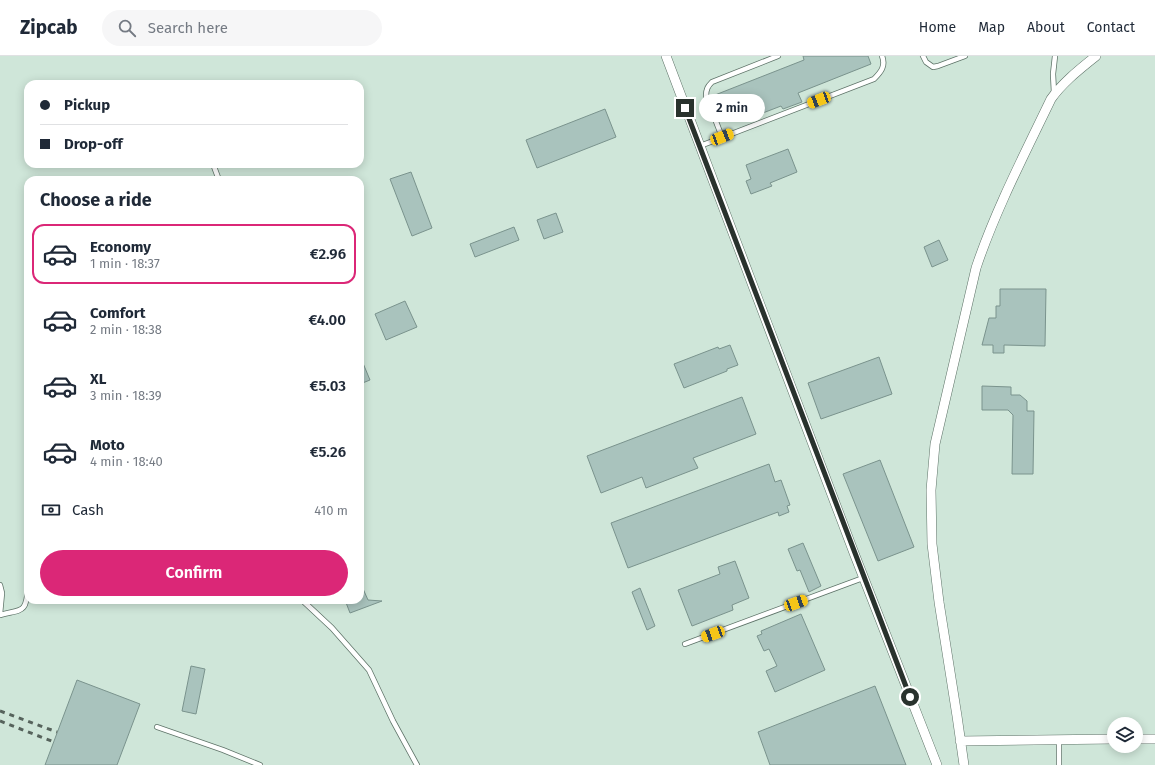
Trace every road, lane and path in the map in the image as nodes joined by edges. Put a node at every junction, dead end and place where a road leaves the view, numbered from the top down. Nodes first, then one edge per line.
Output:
1 (666, 56) edge
2 (778, 56) edge
3 (882, 56) edge
4 (923, 56) edge
5 (965, 56) edge
6 (1055, 56) edge
7 (1096, 56) edge
8 (1054, 94) junction
9 (722, 137) junction
10 (700, 146) junction
11 (863, 578) junction
12 (0, 585) edge
13 (26, 604) edge
14 (306, 604) edge
15 (0, 615) edge
16 (685, 644) dead end
17 (157, 727) dead end
18 (1107, 739) edge
19 (1143, 739) edge
20 (1155, 739) edge
21 (1059, 740) junction
22 (960, 741) junction
23 (260, 765) edge
24 (417, 765) edge
25 (937, 765) edge
26 (964, 765) edge
27 (1059, 765) edge

1 - 10 street
2 - 9 lane
3 - 9 lane
4 - 5 lane
6 - 8 lane
7 - 8 street
8 - 22 street
9 - 10 lane
10 - 11 street
11 - 16 lane
11 - 25 street
12 - 15 lane
13 - 15 lane
14 - 24 lane
17 - 23 lane
18 - 21 street
19 - 20 street
21 - 22 street
21 - 27 lane
22 - 26 street

